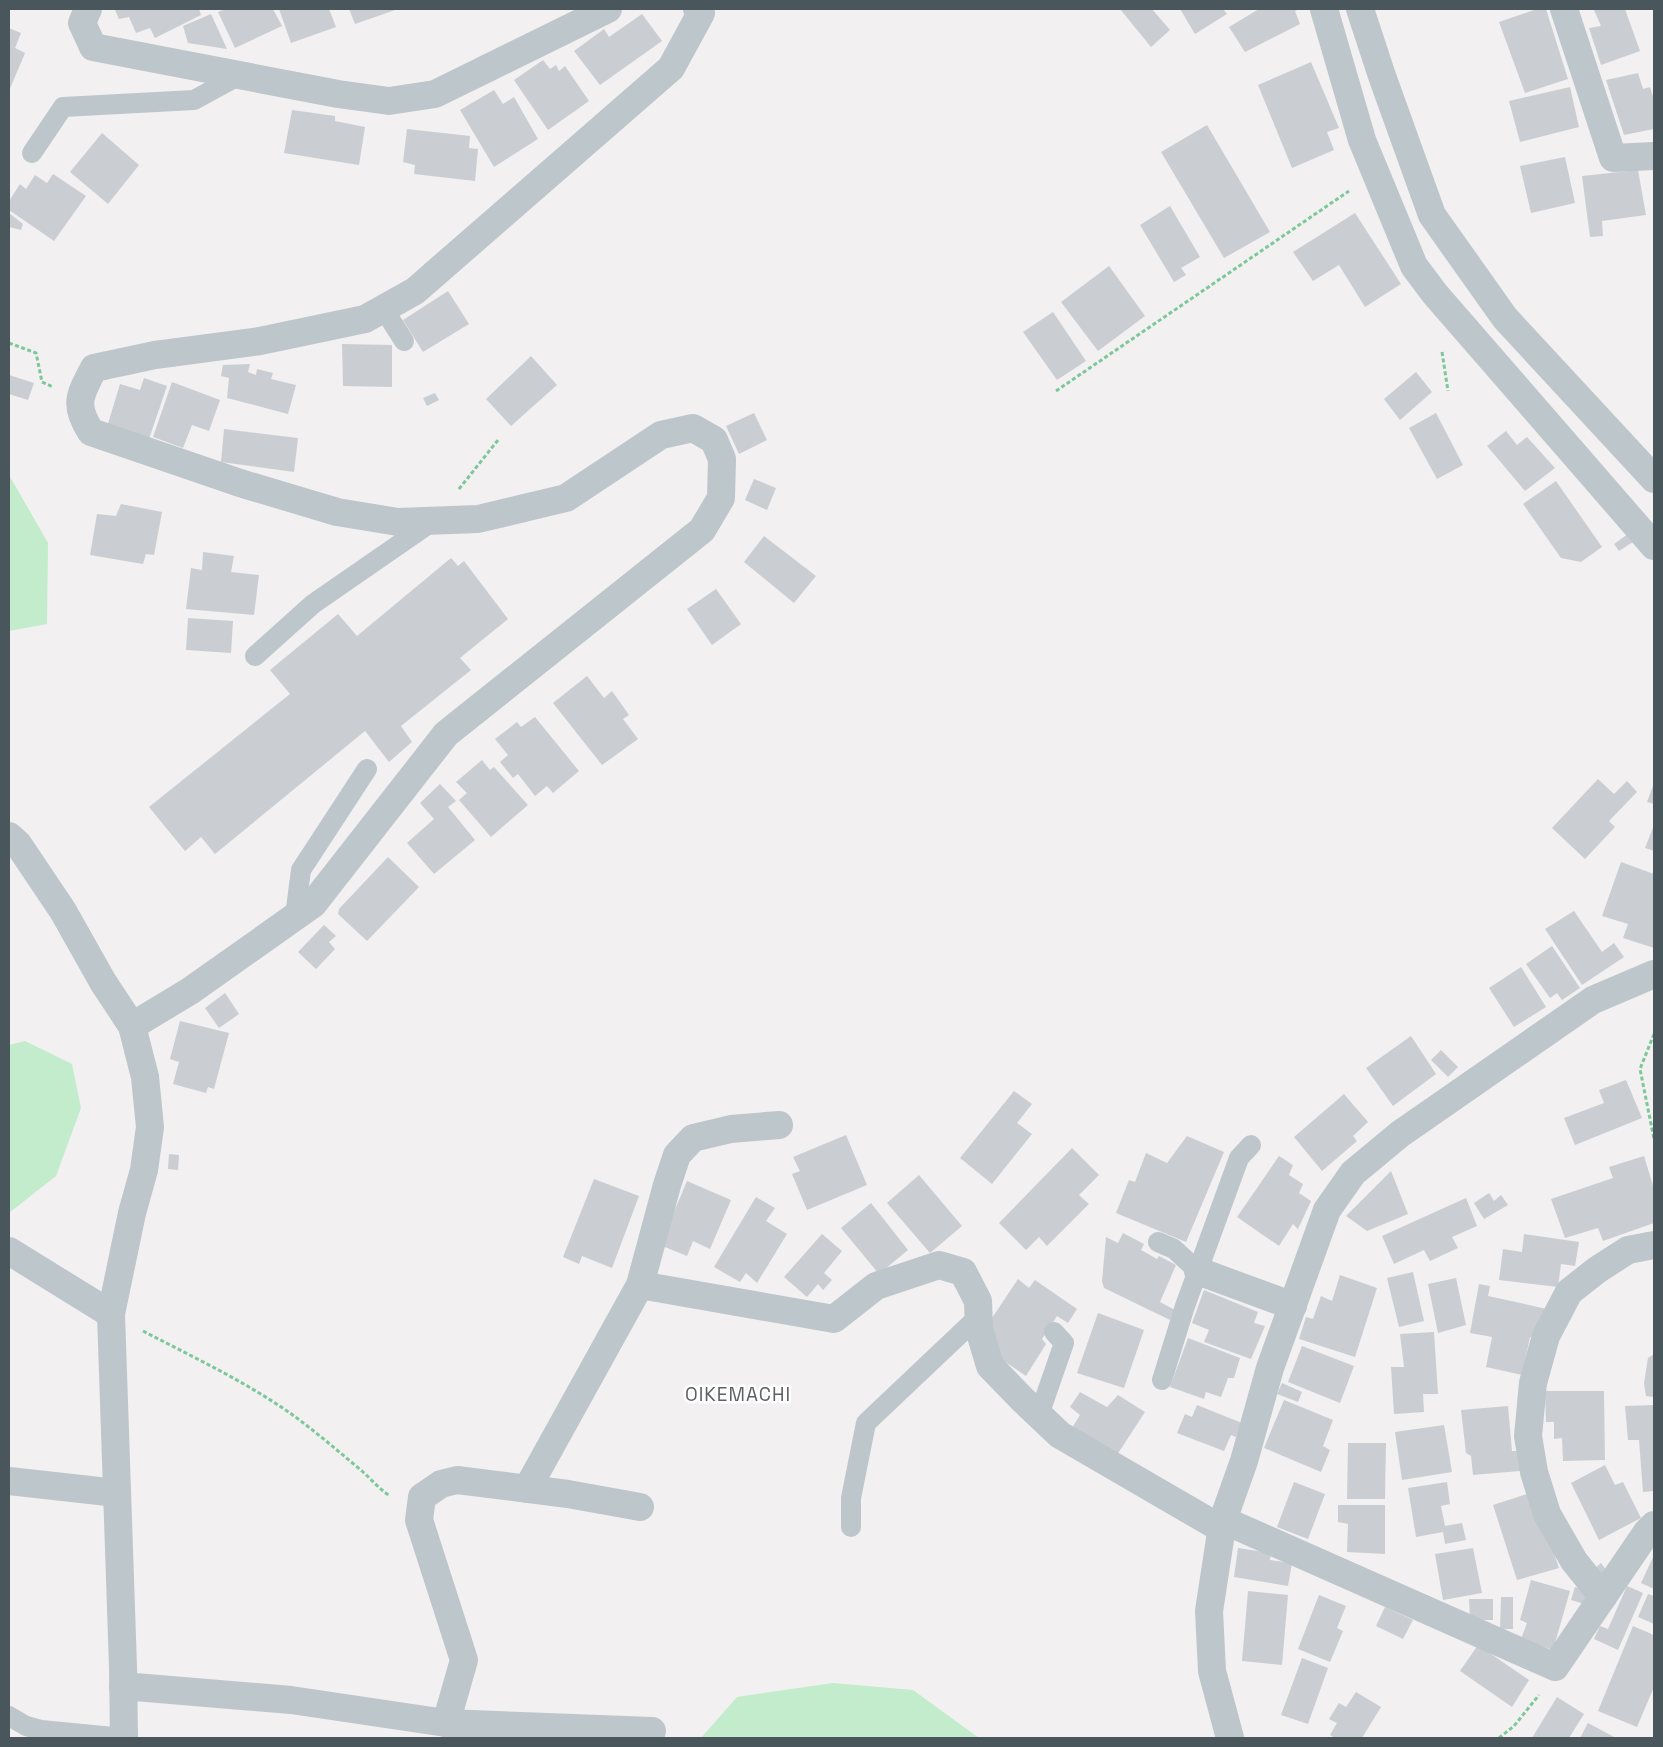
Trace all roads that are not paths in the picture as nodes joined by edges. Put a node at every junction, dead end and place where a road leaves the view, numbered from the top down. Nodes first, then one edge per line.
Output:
1 (88, 9) edge
2 (608, 9) edge
3 (698, 9) edge
4 (1324, 9) edge
5 (1360, 9) edge
6 (1564, 9) edge
7 (240, 76) junction
8 (32, 153) dead end
9 (1654, 156) edge
10 (383, 308) junction
11 (404, 340) dead end
12 (1653, 477) edge
13 (433, 521) junction
14 (1654, 546) edge
15 (255, 656) dead end
16 (367, 769) dead end
17 (9, 836) edge
18 (295, 916) junction
19 (1654, 974) edge
20 (132, 1026) junction
21 (778, 1125) dead end
22 (1252, 1145) dead end
23 (1158, 1242) dead end
24 (1654, 1245) edge
25 (9, 1251) edge
26 (1198, 1271) junction
27 (640, 1285) junction
28 (1293, 1306) junction
29 (111, 1314) junction
30 (978, 1317) junction
31 (1054, 1332) dead end
32 (1162, 1380) dead end
33 (1039, 1415) junction
34 (9, 1481) edge
35 (527, 1489) junction
36 (117, 1493) junction
37 (640, 1507) dead end
38 (1223, 1525) junction
39 (1654, 1525) edge
40 (851, 1527) dead end
41 (1603, 1597) junction
42 (123, 1686) junction
43 (9, 1716) edge
44 (446, 1723) junction
45 (652, 1732) dead end
46 (1228, 1736) edge
47 (124, 1738) edge

1 - 7 street
2 - 7 street
3 - 10 street
4 - 14 street
5 - 12 street
6 - 9 street
7 - 8 lane
10 - 11 lane
10 - 13 street
13 - 15 lane
13 - 18 street
16 - 18 lane
17 - 20 street
18 - 20 street
19 - 28 street
20 - 29 street
21 - 27 street
22 - 26 lane
23 - 26 lane
24 - 41 street
25 - 29 street
26 - 28 street
26 - 32 lane
27 - 30 street
27 - 35 street
28 - 38 street
29 - 36 street
30 - 33 street
30 - 40 lane
31 - 33 lane
33 - 38 street
34 - 36 street
35 - 37 street
35 - 44 street
36 - 42 street
38 - 41 street
38 - 46 street
39 - 41 street
42 - 44 street
42 - 47 street
43 - 47 lane
44 - 45 street

